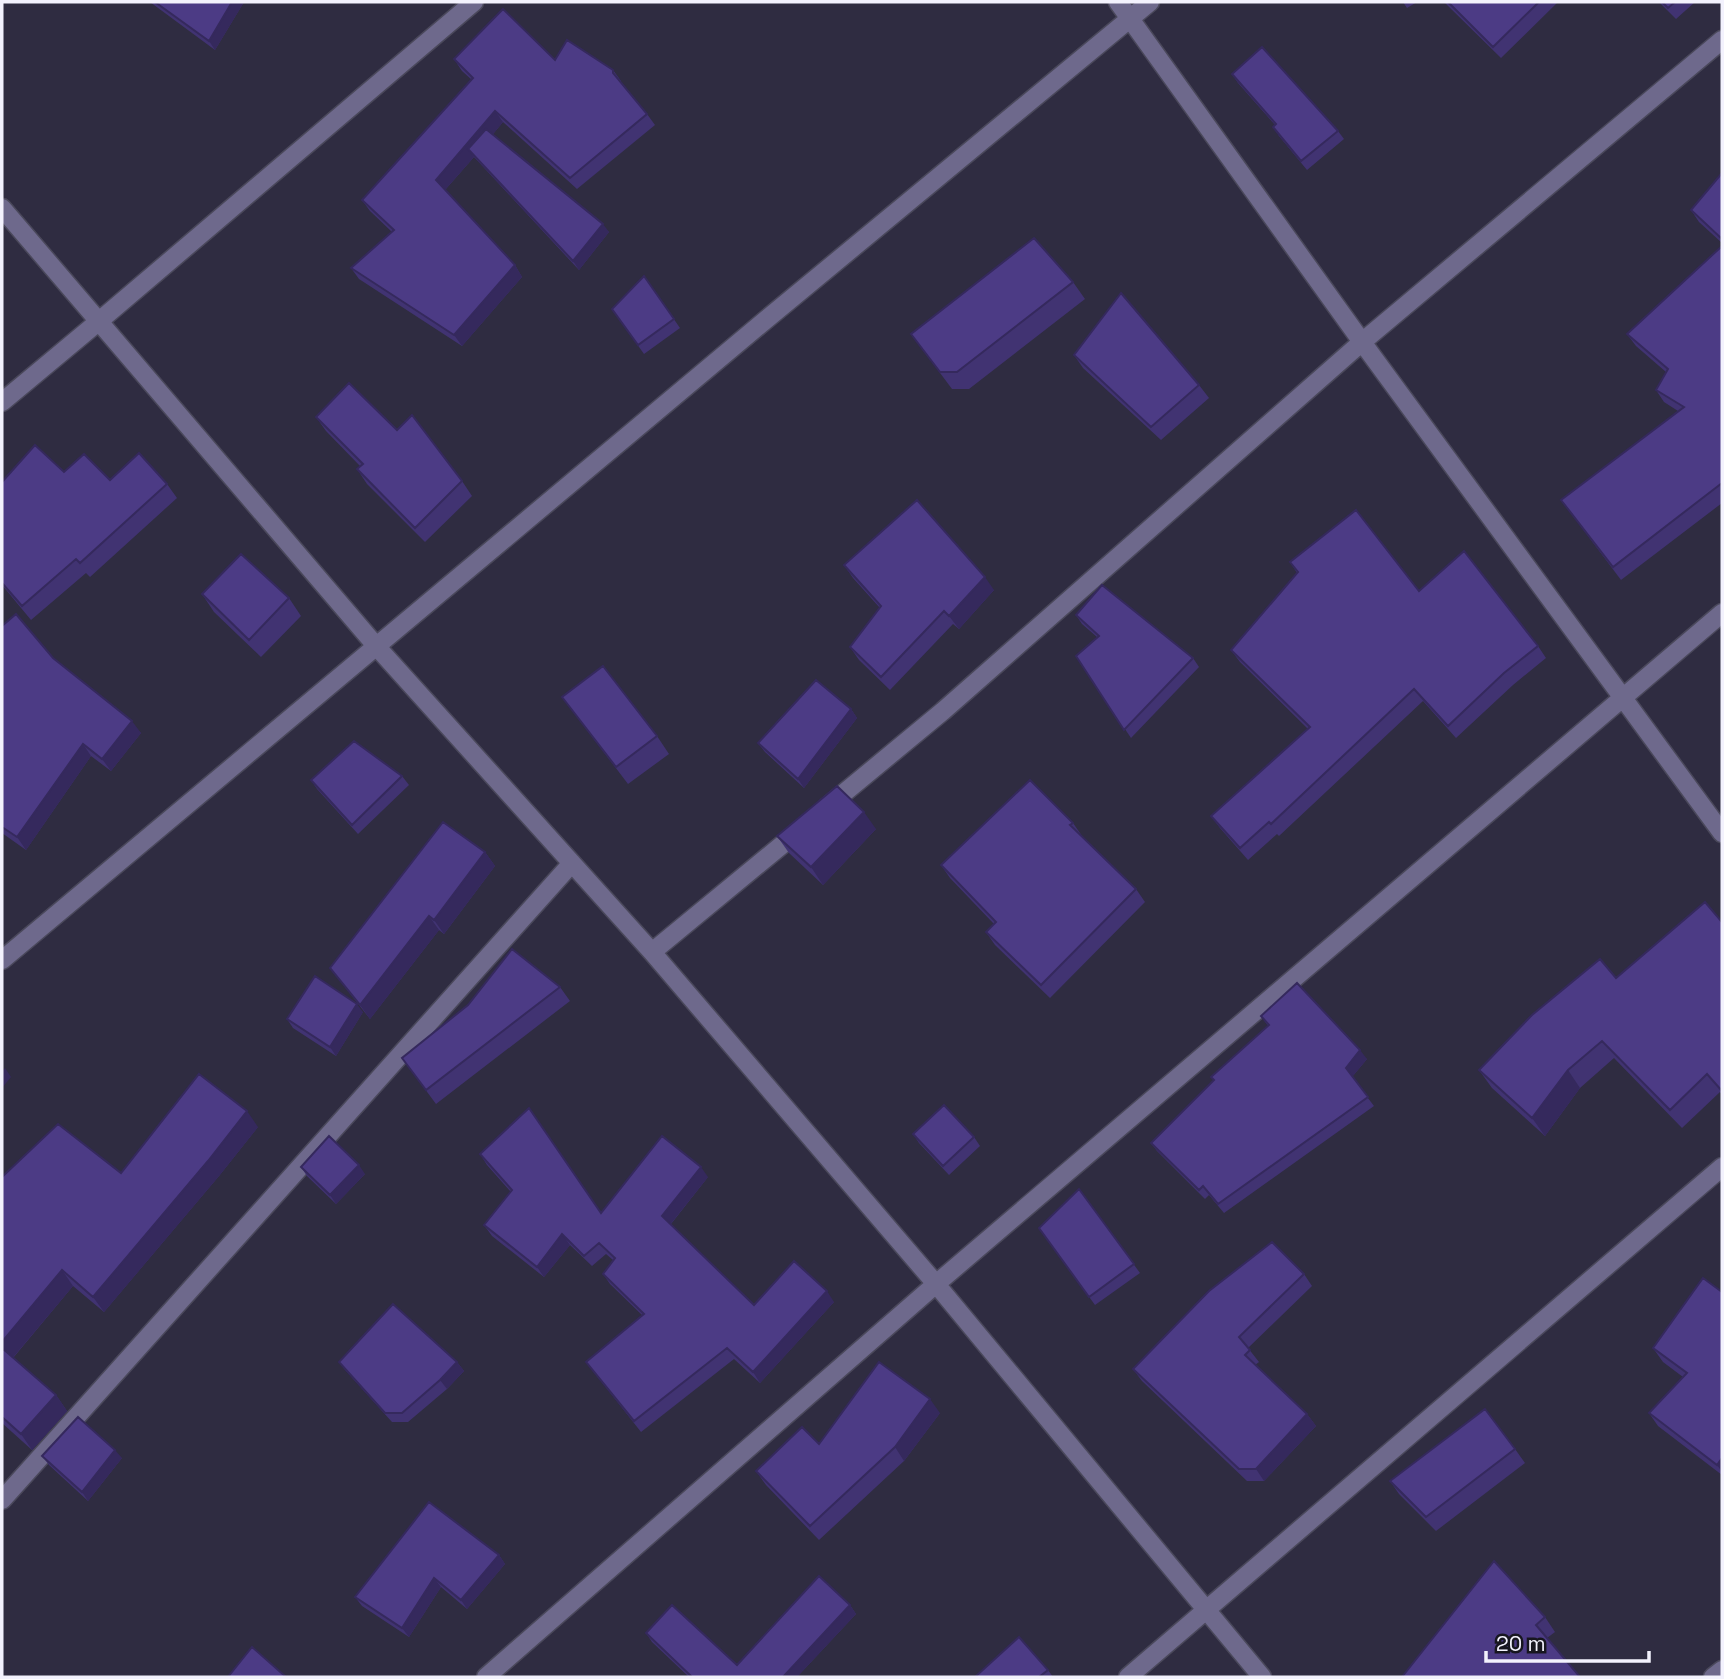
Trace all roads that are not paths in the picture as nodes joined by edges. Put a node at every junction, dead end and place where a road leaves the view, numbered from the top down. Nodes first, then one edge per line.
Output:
1 (474, 2) edge
2 (1118, 2) edge
3 (1150, 2) edge
4 (1130, 18) junction
5 (1722, 40) edge
6 (2, 208) edge
7 (98, 323) junction
8 (1363, 342) junction
9 (2, 402) edge
10 (1722, 613) edge
11 (377, 647) junction
12 (1623, 698) junction
13 (1722, 833) edge
14 (572, 863) junction
15 (652, 952) junction
16 (2, 960) edge
17 (1722, 1167) edge
18 (936, 1284) junction
19 (2, 1500) edge
20 (1206, 1611) junction
21 (1722, 1670) edge
22 (486, 1677) edge
23 (1128, 1677) edge
24 (1262, 1677) edge
25 (1713, 1677) edge

1 - 7 street
2 - 4 street
3 - 4 street
4 - 8 street
4 - 11 street
5 - 8 street
6 - 7 street
7 - 9 street
7 - 11 street
8 - 12 street
8 - 15 street
10 - 12 street
11 - 14 street
11 - 16 street
12 - 13 street
12 - 18 street
14 - 15 street
14 - 19 street
15 - 18 street
17 - 20 street
18 - 20 street
18 - 22 street
20 - 23 street
20 - 24 street
21 - 25 street

